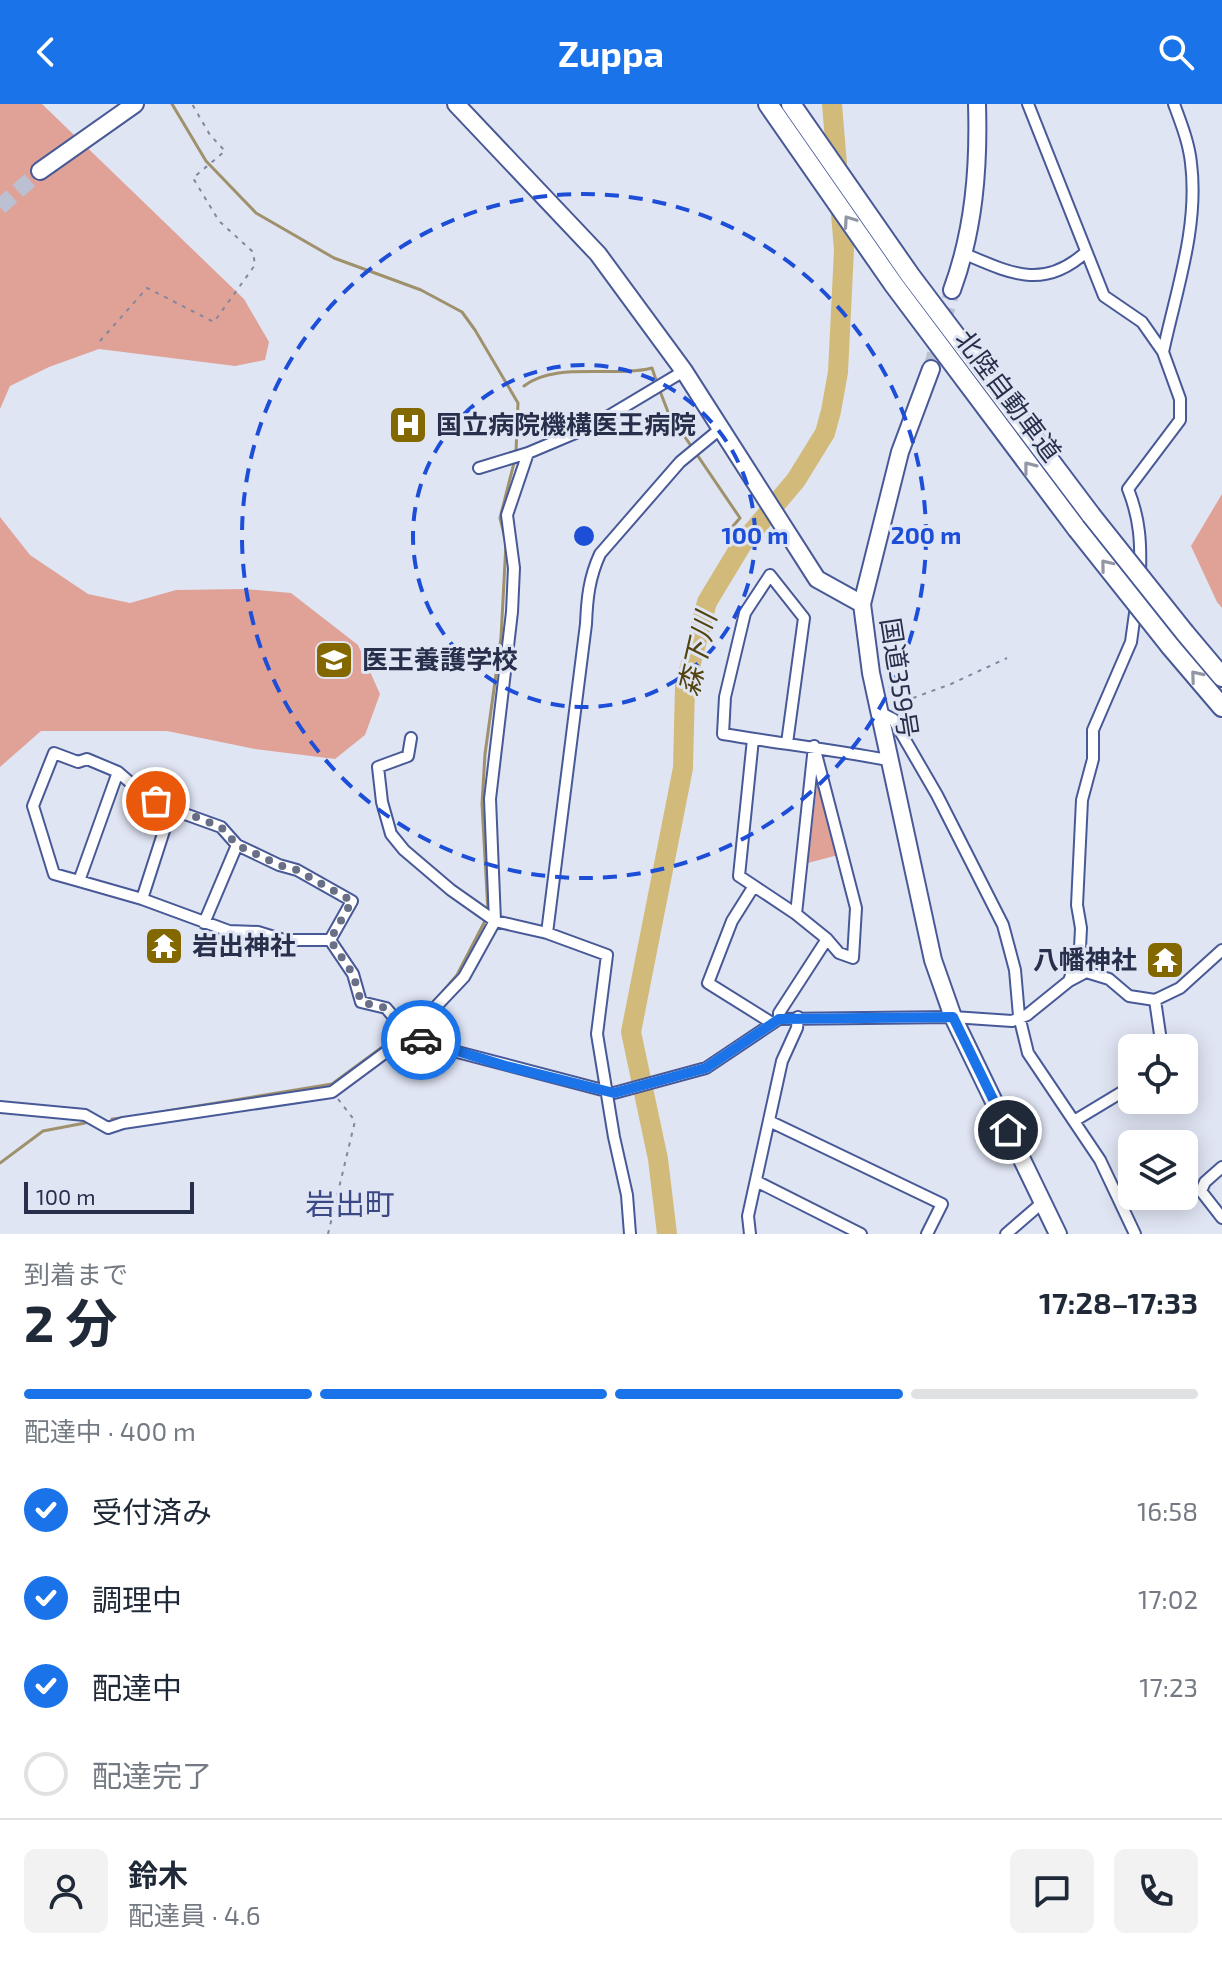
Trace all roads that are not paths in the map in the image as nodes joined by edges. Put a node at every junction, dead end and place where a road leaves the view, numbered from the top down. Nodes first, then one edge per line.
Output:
1 (135, 104) edge
2 (791, 104) edge
3 (977, 104) edge
4 (1028, 104) edge
5 (1174, 104) edge
6 (458, 105) edge
7 (770, 107) edge
8 (40, 171) tunnel mouth
9 (1086, 252) junction
10 (965, 254) junction
11 (902, 280) junction
12 (952, 290) tunnel mouth
13 (1163, 352) junction
14 (931, 369) tunnel mouth
15 (684, 371) junction
16 (720, 429) junction
17 (525, 454) junction
18 (479, 468) dead end
19 (862, 604) junction
20 (1222, 677) edge
21 (1222, 707) edge
22 (877, 711) junction
23 (411, 738) dead end
24 (753, 739) junction
25 (787, 743) junction
26 (814, 746) junction
27 (888, 760) junction
28 (118, 772) junction
29 (171, 809) junction
30 (237, 845) junction
31 (79, 881) junction
32 (754, 886) junction
33 (142, 899) junction
34 (796, 914) junction
35 (490, 917) junction
36 (204, 923) junction
37 (547, 933) junction
38 (827, 939) junction
39 (330, 940) junction
40 (1222, 950) edge
41 (1069, 981) junction
42 (1155, 1000) junction
43 (1019, 1016) junction
44 (798, 1017) junction
45 (953, 1017) junction
46 (775, 1021) junction
47 (1160, 1034) edge
48 (409, 1035) junction
49 (610, 1092) junction
50 (1118, 1094) edge
51 (0, 1107) edge
52 (769, 1121) junction
53 (1074, 1121) junction
54 (1222, 1167) edge
55 (756, 1181) junction
56 (1043, 1202) junction
57 (1222, 1218) edge
58 (630, 1234) edge
59 (750, 1234) edge
60 (861, 1234) edge
61 (927, 1234) edge
62 (1006, 1234) edge
63 (1058, 1234) edge
64 (1135, 1234) edge

1 - 8 highway
2 - 11 highway, 北陸自動車道
3 - 10 highway
4 - 9 street
5 - 13 street
6 - 15 highway, 国道359号
11 -> 7 highway, 北陸自動車道
9 - 10 street
9 - 13 street
10 - 12 highway
11 - 20 highway, 北陸自動車道, bridge
21 -> 11 highway, 北陸自動車道, bridge
13 - 41 street
14 - 19 highway
15 - 16 highway, 国道359号
15 - 17 street
16 - 19 highway, 国道359号
16 - 37 street
17 - 18 street
17 - 35 street
19 - 22 highway, 国道359号
22 - 27 highway, 国道359号
22 - 43 street
23 - 35 street
24 - 25 street
24 - 25 street
24 - 32 street
25 - 26 street
26 - 27 street
26 - 34 street
26 - 38 street
27 - 45 highway, 国道359号
28 - 29 street
28 - 31 street
28 - 31 street
29 - 30 street
29 - 33 street
30 - 36 street
30 - 39 street
31 - 33 street
32 - 34 street
32 - 46 street
33 - 36 street
34 - 38 street
35 - 37 street
35 - 48 street
36 - 39 street
37 - 49 street
38 - 46 street
39 - 48 street
40 - 42 street
41 - 42 street
41 - 43 street
42 - 47 street
43 - 45 street
43 - 53 street
44 - 45 street
44 - 46 street
44 - 52 street
45 - 56 highway, 国道359号
46 - 49 street
48 - 49 street
48 - 51 street
49 - 58 street
50 - 53 street
52 - 55 street
52 - 61 street
53 - 64 street
54 - 57 street
55 - 59 street
55 - 60 street
56 - 62 street
56 - 63 highway, 国道359号

